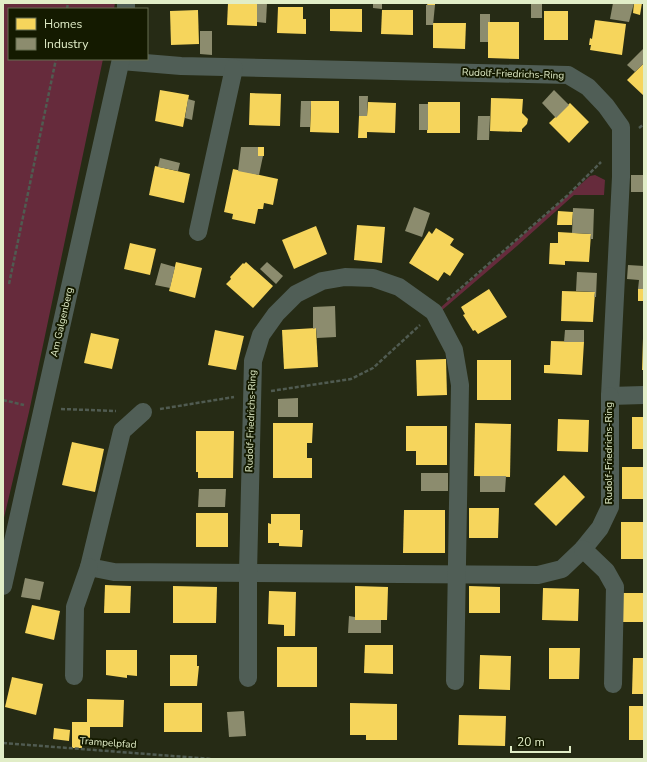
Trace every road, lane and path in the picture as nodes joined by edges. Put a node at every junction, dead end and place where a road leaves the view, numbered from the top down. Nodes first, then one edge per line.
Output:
1 (56, 60) edge
2 (121, 60) edge
3 (234, 68) junction
4 (644, 124) edge
5 (621, 142) junction
6 (198, 232) dead end
7 (9, 284) dead end
8 (434, 312) junction
9 (251, 395) junction
10 (644, 395) edge
11 (610, 396) junction
12 (43, 408) junction
13 (143, 412) junction
14 (583, 549) junction
15 (89, 566) junction
16 (248, 573) junction
17 (457, 575) junction
18 (3, 586) edge
19 (74, 676) dead end
20 (248, 678) dead end
21 (455, 681) dead end
22 (613, 684) dead end
23 (3, 743) edge
24 (212, 759) edge

1 - 7 path
2 - 3 street, Rudolf-Friedrichs-Ring
2 - 12 street, Am Galgenberg
3 - 5 street, Rudolf-Friedrichs-Ring
3 - 6 street
4 - 5 path
5 - 8 path
5 - 11 street, Rudolf-Friedrichs-Ring
8 - 9 path
8 - 9 street, Rudolf-Friedrichs-Ring
8 - 17 street, Rudolf-Friedrichs-Ring
9 - 13 path
9 - 16 street, Rudolf-Friedrichs-Ring
10 - 11 street, Rudolf-Friedrichs-Ring
11 - 14 street, Rudolf-Friedrichs-Ring
12 - 13 path
12 - 18 street, Am Galgenberg
13 - 15 street
14 - 17 street, Rudolf-Friedrichs-Ring
14 - 22 street
15 - 16 street, Rudolf-Friedrichs-Ring
15 - 19 street
16 - 17 street, Rudolf-Friedrichs-Ring
16 - 20 street, Rudolf-Friedrichs-Ring
17 - 21 street, Rudolf-Friedrichs-Ring
23 - 24 path, Trampelpfad

